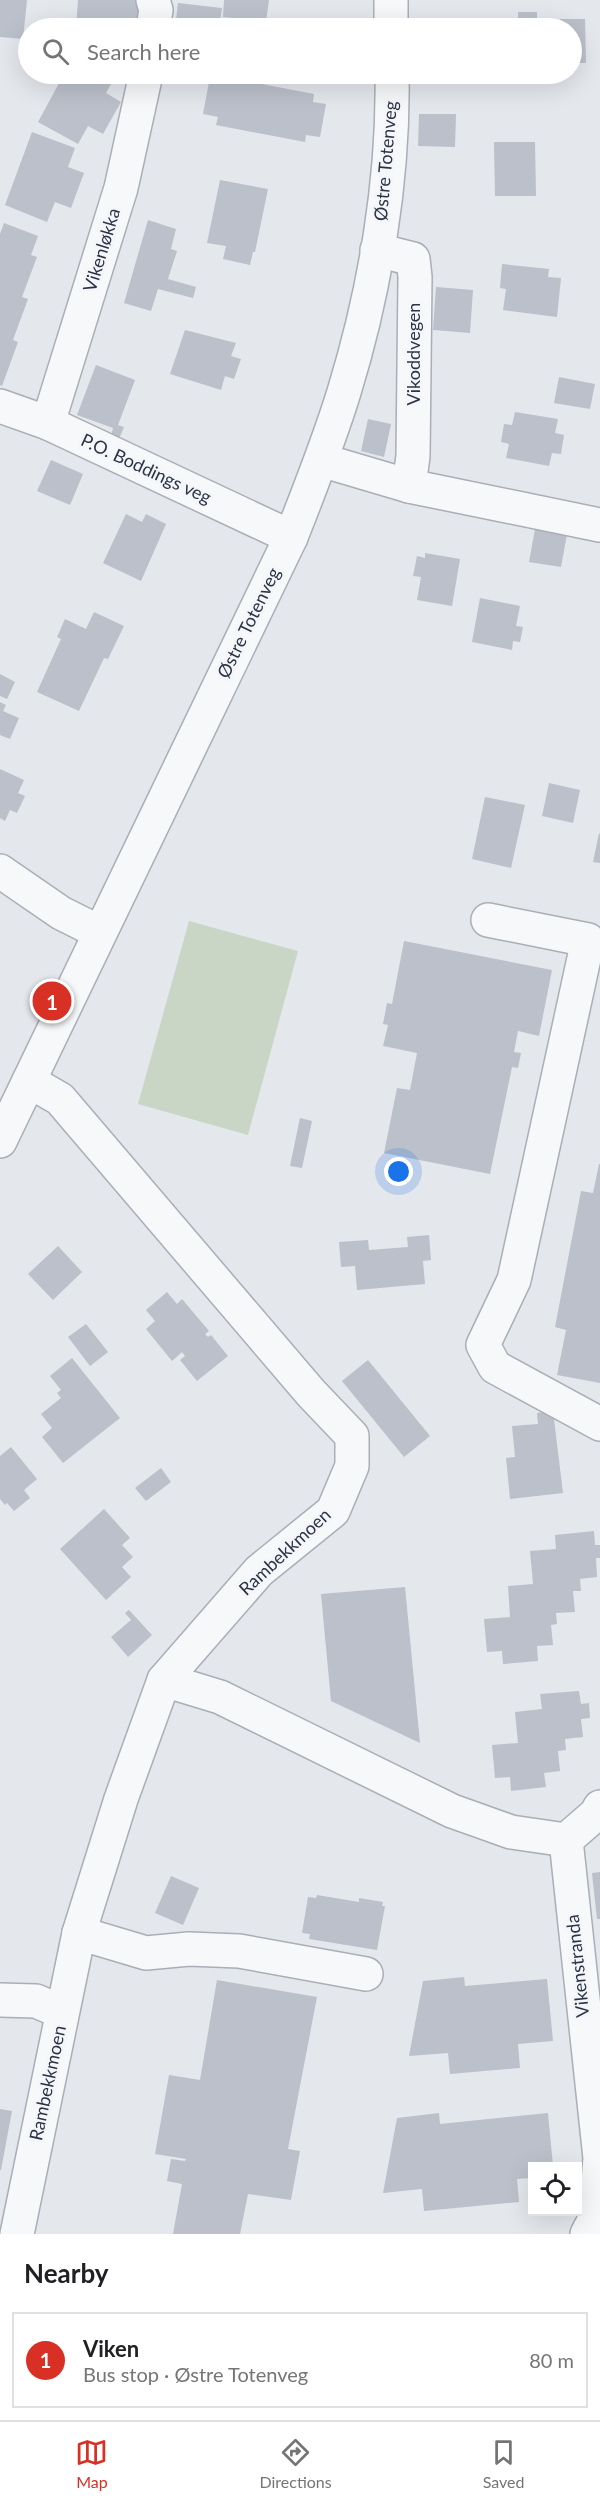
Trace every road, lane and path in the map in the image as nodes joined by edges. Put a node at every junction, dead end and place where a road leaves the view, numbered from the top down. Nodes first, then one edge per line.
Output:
1 (153, 0) edge
2 (391, 0) edge
3 (155, 18) edge
4 (391, 18) edge
5 (392, 84) edge
6 (144, 85) edge
7 (377, 250) junction
8 (0, 406) edge
9 (48, 423) junction
10 (321, 460) junction
11 (409, 486) junction
12 (600, 525) edge
13 (291, 537) junction
14 (0, 871) edge
15 (488, 920) dead end
16 (99, 932) junction
17 (29, 1081) junction
18 (0, 1141) edge
19 (600, 1424) edge
20 (164, 1680) junction
21 (600, 1807) edge
22 (566, 1840) junction
23 (80, 1933) junction
24 (366, 1974) dead end
25 (0, 2000) edge
26 (62, 2012) junction
27 (17, 2234) edge
28 (587, 2234) edge

1 - 3 street
2 - 4 street
5 - 7 street, Østre Totenveg
6 - 9 street, Vikenløkka
7 - 10 street, Østre Totenveg
7 - 11 street, Vikoddvegen
8 - 9 street, P.O. Boddings veg
9 - 13 street, P.O. Boddings veg
10 - 11 street
10 - 13 street, Østre Totenveg
11 - 12 street
13 - 16 street, Østre Totenveg
14 - 16 street
15 - 19 street
16 - 17 street, Østre Totenveg
17 - 18 street, Østre Totenveg
17 - 20 street, Rambekkmoen
20 - 22 street
20 - 23 street, Rambekkmoen
21 - 22 street
22 - 28 street, Vikenstranda
23 - 24 street
23 - 26 street, Rambekkmoen
25 - 26 street
26 - 27 street, Rambekkmoen

